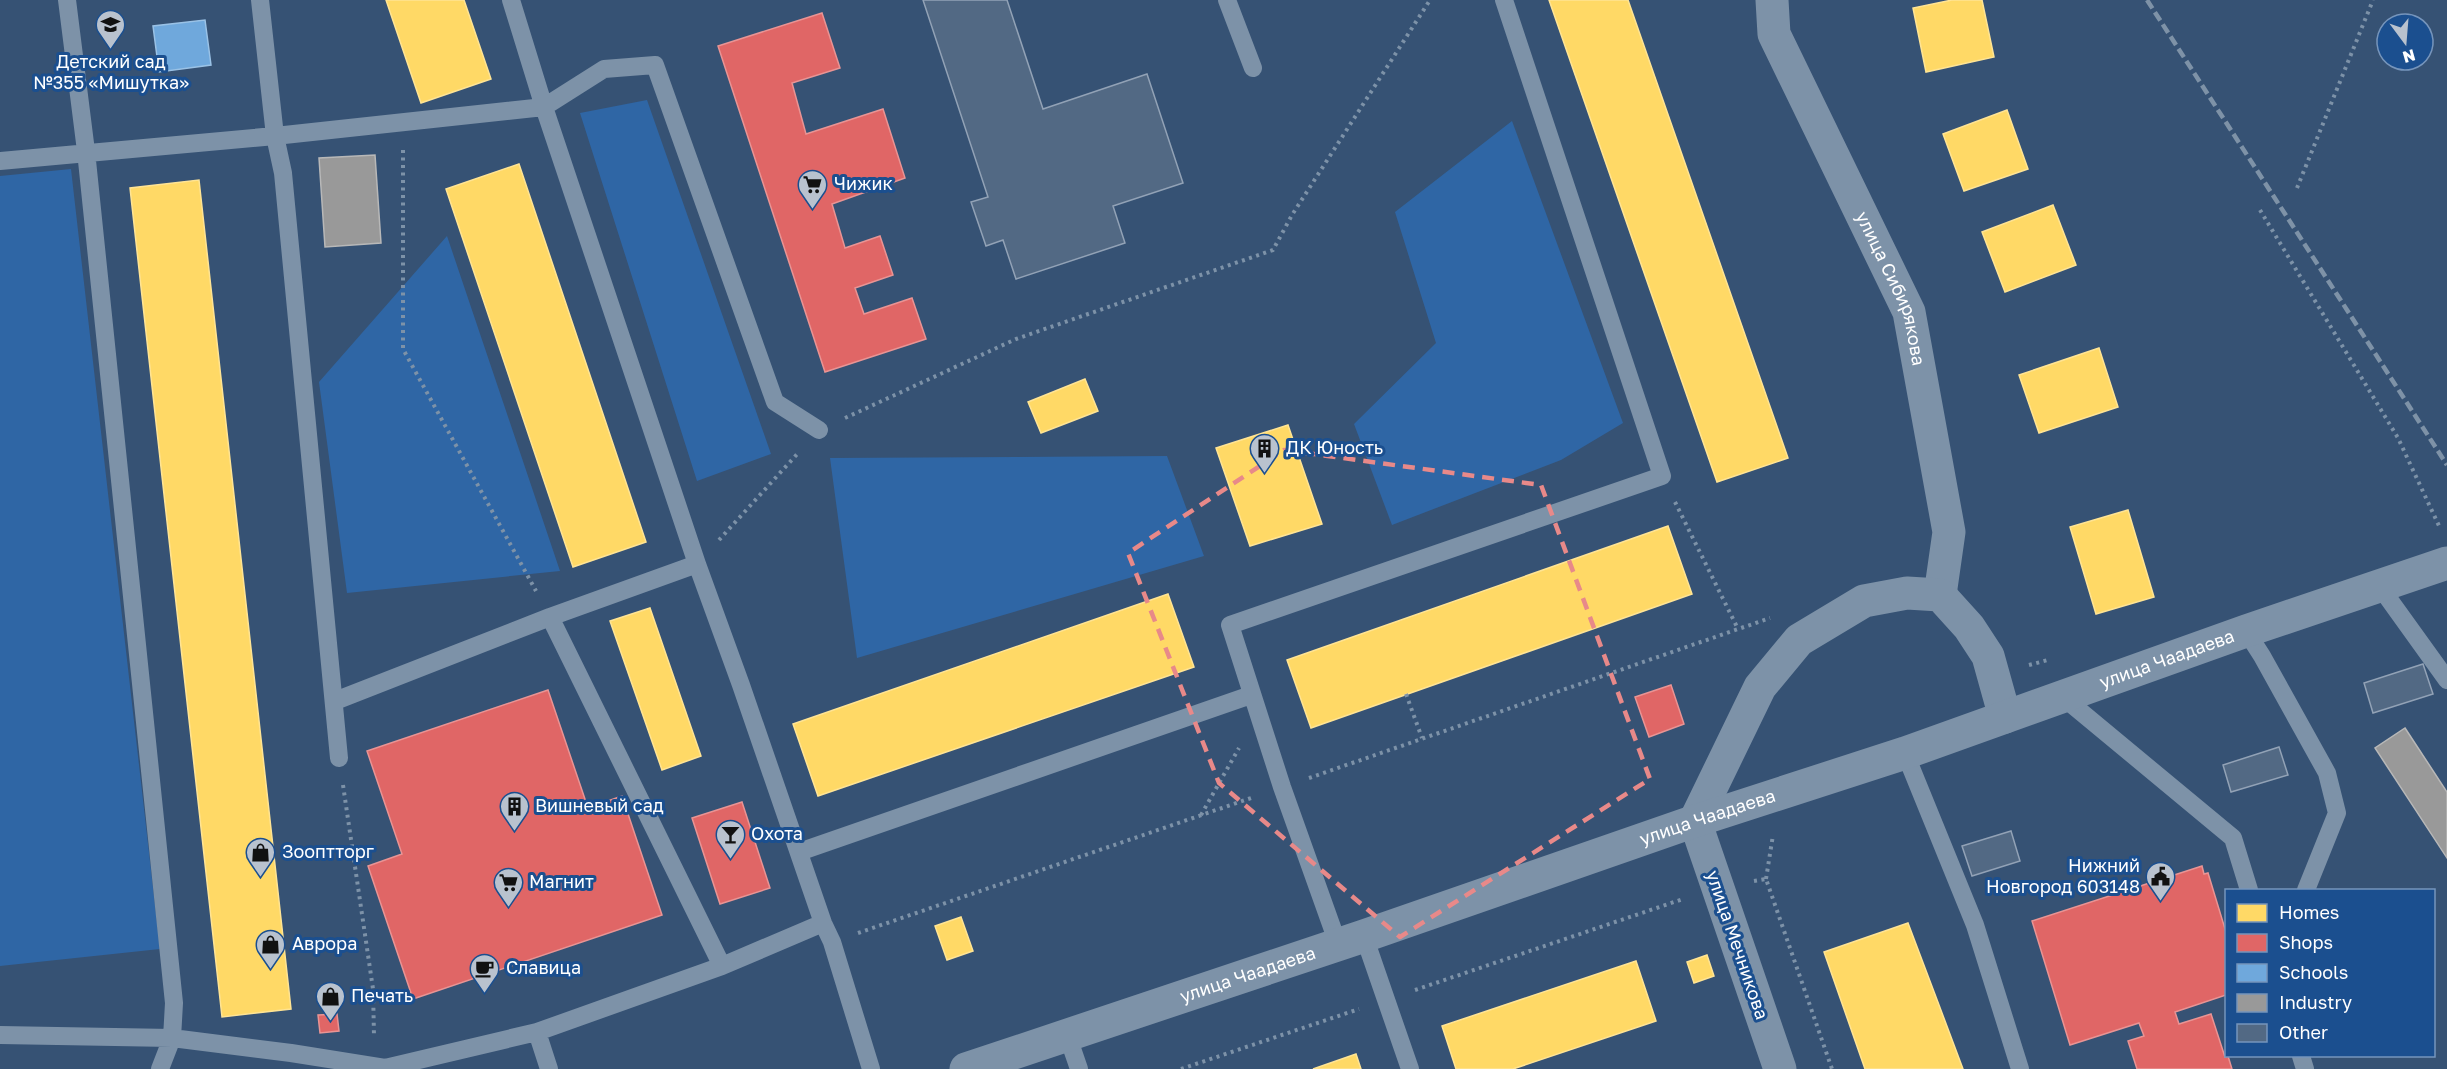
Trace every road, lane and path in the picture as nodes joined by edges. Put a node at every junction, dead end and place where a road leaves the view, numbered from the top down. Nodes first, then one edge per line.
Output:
1 (67, 0) edge
2 (260, 0) edge
3 (511, 0) edge
4 (525, 0) edge
5 (1227, 0) edge
6 (1430, 0) edge
7 (1504, 0) edge
8 (1772, 0) edge
9 (2373, 0) edge
10 (522, 31) junction
11 (1252, 68) dead end
12 (544, 107) junction
13 (404, 122) junction
14 (275, 136) junction
15 (86, 151) junction
16 (0, 161) edge
17 (2297, 188) dead end
18 (2260, 210) dead end
19 (819, 430) junction
20 (1662, 476) junction
21 (2445, 548) edge
22 (697, 564) junction
23 (2378, 584) junction
24 (1940, 596) junction
25 (550, 617) junction
26 (1771, 617) dead end
27 (2246, 631) junction
28 (2053, 658) dead end
29 (2022, 668) dead end
30 (2447, 680) edge
31 (1251, 694) junction
32 (1406, 694) dead end
33 (2063, 697) junction
34 (335, 701) junction
35 (1258, 714) junction
36 (2005, 717) junction
37 (1422, 738) dead end
38 (1905, 753) junction
39 (339, 758) joint
40 (1202, 815) dead end
41 (1695, 821) junction
42 (799, 852) junction
43 (1718, 888) junction
44 (2248, 889) edge
45 (2307, 889) edge
46 (823, 923) junction
47 (1351, 940) junction
48 (722, 966) junction
49 (1386, 1000) junction
50 (537, 1032) junction
51 (1067, 1034) junction
52 (0, 1035) edge
53 (172, 1038) junction
54 (374, 1067) junction
55 (160, 1069) edge
56 (549, 1069) edge
57 (872, 1069) edge
58 (966, 1069) edge
59 (1079, 1069) edge
60 (1181, 1069) edge
61 (1410, 1069) edge
62 (1780, 1069) edge
63 (1832, 1069) edge
64 (2020, 1069) edge

1 - 15 lane
2 - 14 lane
3 - 10 lane
4 - 10 lane
5 - 11 lane
6 - 19 path
7 - 20 lane
8 - 24 street, улица Сибирякова
9 - 17 path
10 - 12 lane
12 - 13 lane
12 - 19 lane
12 - 22 lane
13 - 14 lane
13 - 25 path
14 - 15 lane
14 - 34 lane
15 - 16 lane
15 - 53 lane
18 - 21 path
19 - 22 path
20 - 26 path
20 - 31 lane
21 - 23 street, улица Чаадаева
22 - 25 lane
22 - 42 lane
23 - 27 street, улица Чаадаева
23 - 30 lane
24 - 36 street
24 - 41 street
25 - 34 lane
25 - 48 lane
27 - 33 street, улица Чаадаева
27 - 45 lane
28 - 29 path
31 - 35 lane
31 - 42 lane
32 - 37 path
33 - 36 street, улица Чаадаева
33 - 44 lane
34 - 39 lane
35 - 40 path
35 - 47 lane
36 - 38 street, улица Чаадаева
38 - 41 street, улица Чаадаева
38 - 64 lane
39 - 54 path
41 - 43 street, улица Мечникова
41 - 47 street, улица Чаадаева
42 - 46 lane
43 - 49 path
43 - 62 street, улица Мечникова
43 - 63 path
46 - 48 lane
46 - 57 lane
47 - 49 lane
47 - 51 street, улица Чаадаева
48 - 50 lane
49 - 60 path
49 - 61 lane
50 - 54 lane
50 - 56 lane
51 - 58 street, улица Чаадаева
51 - 59 lane
52 - 53 lane
53 - 54 lane
53 - 55 lane

